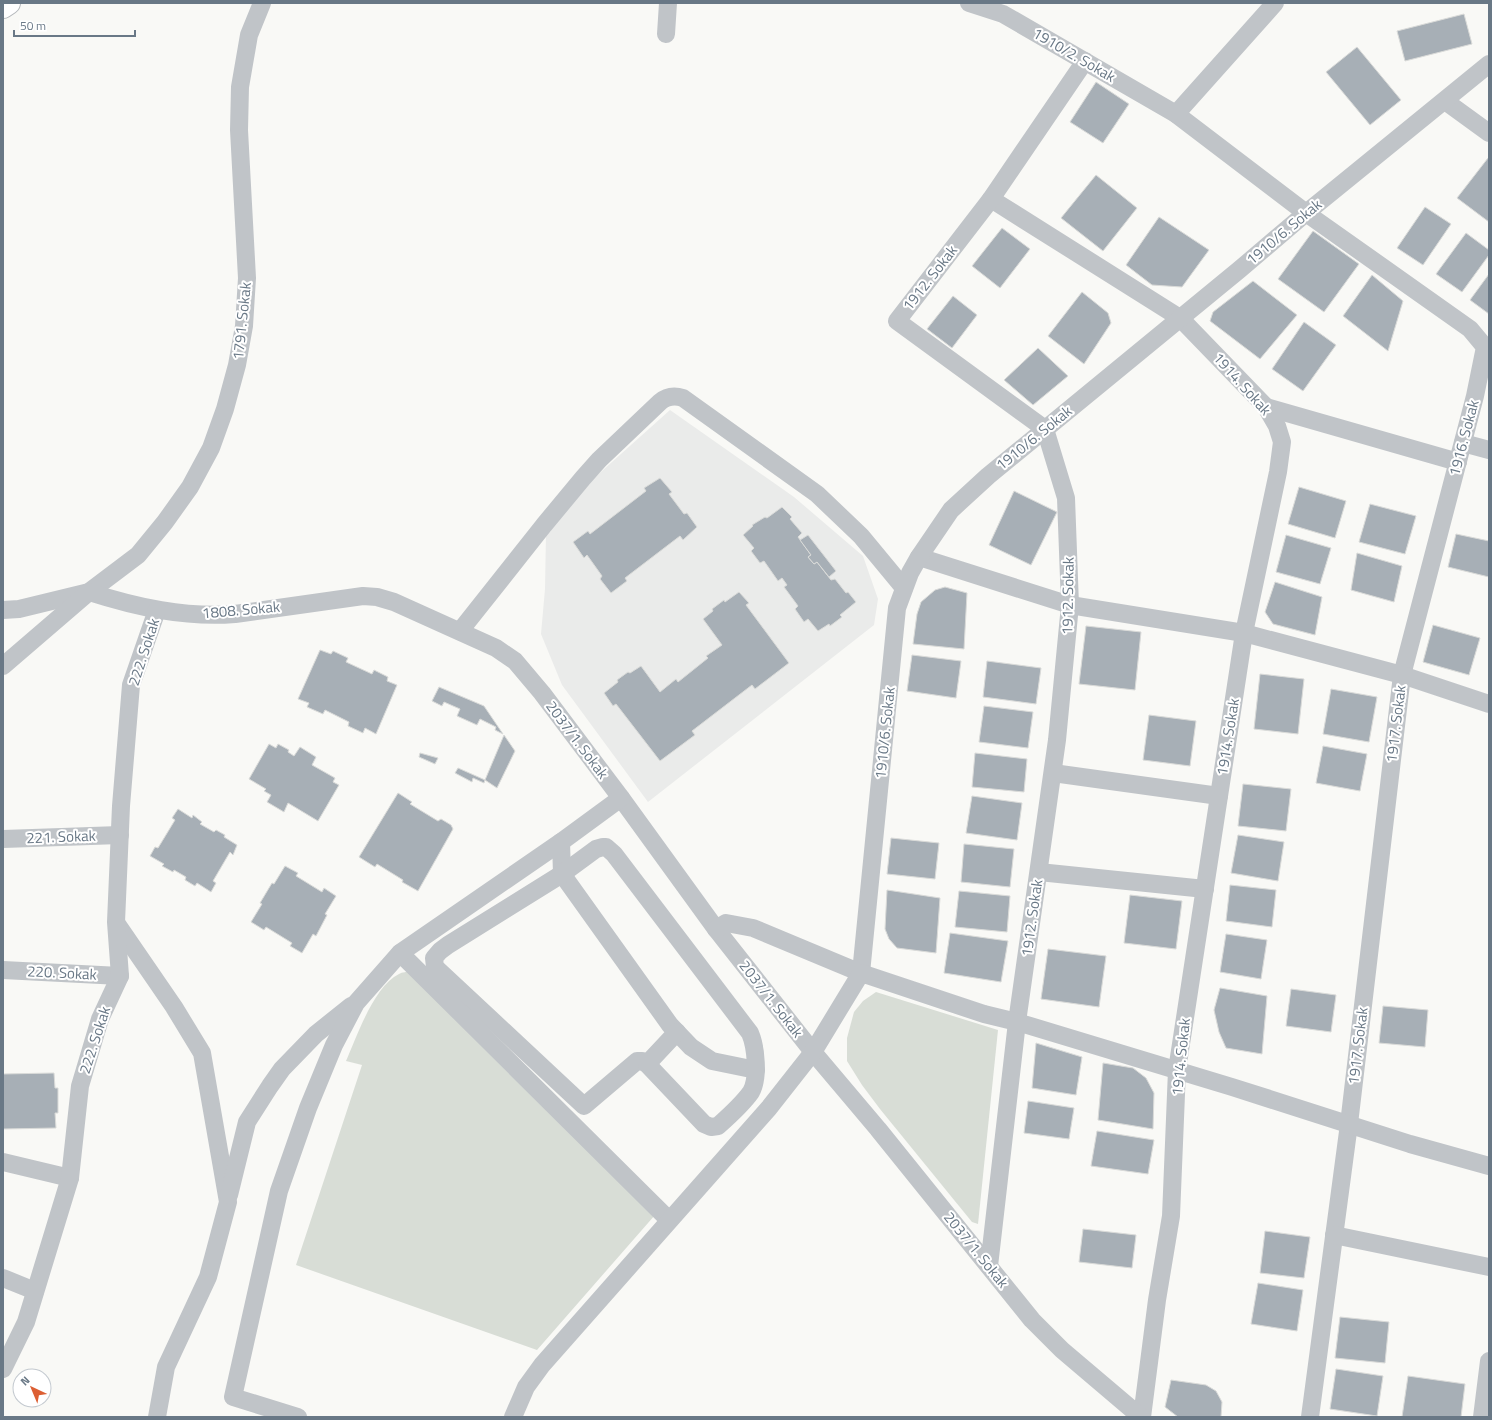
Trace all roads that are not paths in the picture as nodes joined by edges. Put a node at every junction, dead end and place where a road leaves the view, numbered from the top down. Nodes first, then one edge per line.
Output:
1 (9, 3) edge
2 (262, 3) edge
3 (668, 3) edge
4 (969, 3) edge
5 (1275, 3) edge
6 (3, 7) edge
7 (1005, 8) edge
8 (666, 34) dead end
9 (1085, 61) junction
10 (1489, 64) edge
11 (1445, 101) junction
12 (1176, 114) junction
13 (1489, 133) edge
14 (991, 199) junction
15 (1306, 213) junction
16 (1180, 318) junction
17 (1487, 349) edge
18 (1266, 407) junction
19 (1045, 429) junction
20 (1463, 444) junction
21 (1489, 450) edge
22 (1458, 462) junction
23 (919, 557) junction
24 (904, 588) junction
25 (89, 592) junction
26 (394, 602) joint
27 (1070, 605) junction
28 (3, 610) edge
29 (158, 610) junction
30 (460, 631) junction
31 (1244, 634) junction
32 (3, 666) edge
33 (1402, 675) junction
34 (1489, 704) edge
35 (1053, 773) junction
36 (1219, 796) junction
37 (621, 798) junction
38 (120, 835) junction
39 (3, 839) edge
40 (561, 842) junction
41 (1039, 872) junction
42 (562, 874) junction
43 (1205, 889) junction
44 (116, 922) junction
45 (716, 929) junction
46 (400, 953) junction
47 (3, 970) edge
48 (861, 973) junction
49 (120, 976) junction
50 (356, 1003) junction
51 (1017, 1022) junction
52 (677, 1032) junction
53 (813, 1052) junction
54 (647, 1064) junction
55 (756, 1070) junction
56 (1177, 1070) junction
57 (1349, 1124) junction
58 (3, 1162) edge
59 (1489, 1166) edge
60 (70, 1178) junction
61 (228, 1202) junction
62 (669, 1220) junction
63 (1334, 1235) junction
64 (988, 1266) junction
65 (1489, 1267) edge
66 (3, 1278) edge
67 (35, 1291) junction
68 (1489, 1360) edge
69 (3, 1369) edge
70 (157, 1417) edge
71 (298, 1417) edge
72 (512, 1417) edge
73 (1142, 1417) edge
74 (1310, 1417) edge
75 (1482, 1417) edge

1 - 6 highway
2 - 25 street, 1791. Sokak
3 - 8 street
4 - 7 street, 1910/2. Sokak
5 - 12 street
7 - 9 street, 1910/2. Sokak
9 - 12 street, 1910/2. Sokak
9 - 14 street, 1912. Sokak
10 - 11 street, 1910/6. Sokak
11 - 13 street
11 - 15 street, 1910/6. Sokak
12 - 15 street, 1910/2. Sokak
14 - 16 street, 1914. Sokak
14 - 19 street, 1912. Sokak
15 - 16 street, 1910/6. Sokak
15 - 17 street, 1916. Sokak
16 - 18 street, 1914. Sokak
16 - 19 street, 1910/6. Sokak
17 - 20 street, 1916. Sokak
18 - 22 street
18 - 31 street, 1914. Sokak
19 - 23 street, 1910/6. Sokak
19 - 27 street, 1912. Sokak
20 - 21 street
20 - 22 street, 1916. Sokak
22 - 33 street, 1916. Sokak
23 - 24 street, 1910/6. Sokak
23 - 27 street
24 - 30 street
24 - 48 street, 1910/6. Sokak
25 - 28 street, 1791. Sokak
25 - 29 street, 1808. Sokak
25 - 32 street, 1791. Sokak
26 - 29 street, 1808. Sokak
26 - 30 street, 2037/1. Sokak
27 - 31 street
27 - 35 street, 1912. Sokak
29 - 38 street, 222. Sokak
30 - 37 street, 2037/1. Sokak
31 - 33 street
31 - 36 street, 1914. Sokak
33 - 34 street
33 - 57 street, 1917. Sokak
35 - 36 street
35 - 41 street, 1912. Sokak
36 - 43 street, 1914. Sokak
37 - 40 street
37 - 45 street, 2037/1. Sokak
38 - 39 street, 221. Sokak
38 - 44 street, 222. Sokak
40 - 42 street
40 - 46 street
41 - 43 street
41 - 51 street, 1912. Sokak
42 - 52 street
42 - 54 street
42 - 55 street
43 - 56 street, 1914. Sokak
44 - 49 street, 222. Sokak
44 - 61 street
45 - 48 street
45 - 53 street, 2037/1. Sokak
46 - 50 street
46 - 62 street
47 - 49 street, 220. Sokak
48 - 51 street
48 - 53 street
49 - 60 street, 222. Sokak
50 - 61 street
50 - 71 street
51 - 56 street
51 - 64 street, 1912. Sokak
52 - 54 street
52 - 55 street
53 - 62 street
53 - 64 street, 2037/1. Sokak
54 - 55 street
56 - 57 street
56 - 73 street, 1914. Sokak
57 - 59 street
57 - 63 street, 1917. Sokak
58 - 60 street
60 - 67 street, 222. Sokak
61 - 70 street
62 - 72 street
63 - 65 street
63 - 74 street, 1917. Sokak
64 - 73 street, 2037/1. Sokak
66 - 67 street
67 - 69 street, 222. Sokak
68 - 75 street

